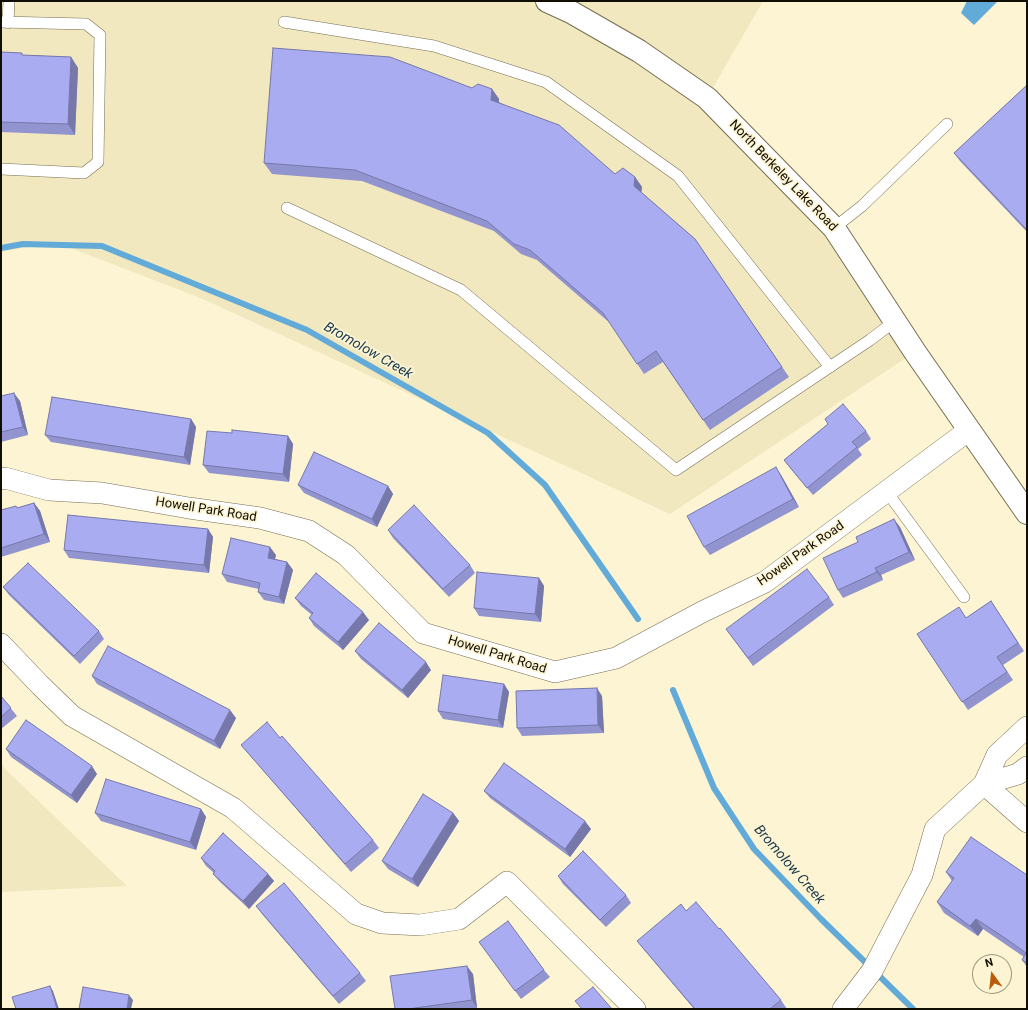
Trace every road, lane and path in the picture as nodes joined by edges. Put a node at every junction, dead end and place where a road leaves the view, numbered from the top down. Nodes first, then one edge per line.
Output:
1 (10, 1) edge
2 (547, 1) edge
3 (284, 22) dead end
4 (5, 23) edge
5 (947, 124) dead end
6 (1, 169) edge
7 (287, 208) dead end
8 (834, 228) junction
9 (895, 321) junction
10 (830, 367) junction
11 (970, 430) junction
12 (1, 479) edge
13 (887, 492) junction
14 (1027, 512) edge
15 (964, 597) dead end
16 (1, 644) edge
17 (1024, 734) edge
18 (1027, 767) edge
19 (984, 784) junction
20 (1027, 822) edge
21 (635, 1009) edge
22 (843, 1009) edge

1 - 4 lane
2 - 8 street, North Berkeley Lake Road
3 - 10 lane
4 - 6 lane
5 - 8 lane
7 - 10 lane
8 - 9 street, North Berkeley Lake Road
9 - 10 lane
9 - 11 street, North Berkeley Lake Road
11 - 13 street, Howell Park Road
11 - 14 street, North Berkeley Lake Road
12 - 13 street, Howell Park Road
13 - 15 lane
16 - 21 street
17 - 19 street
18 - 19 street
19 - 20 street
19 - 22 street

